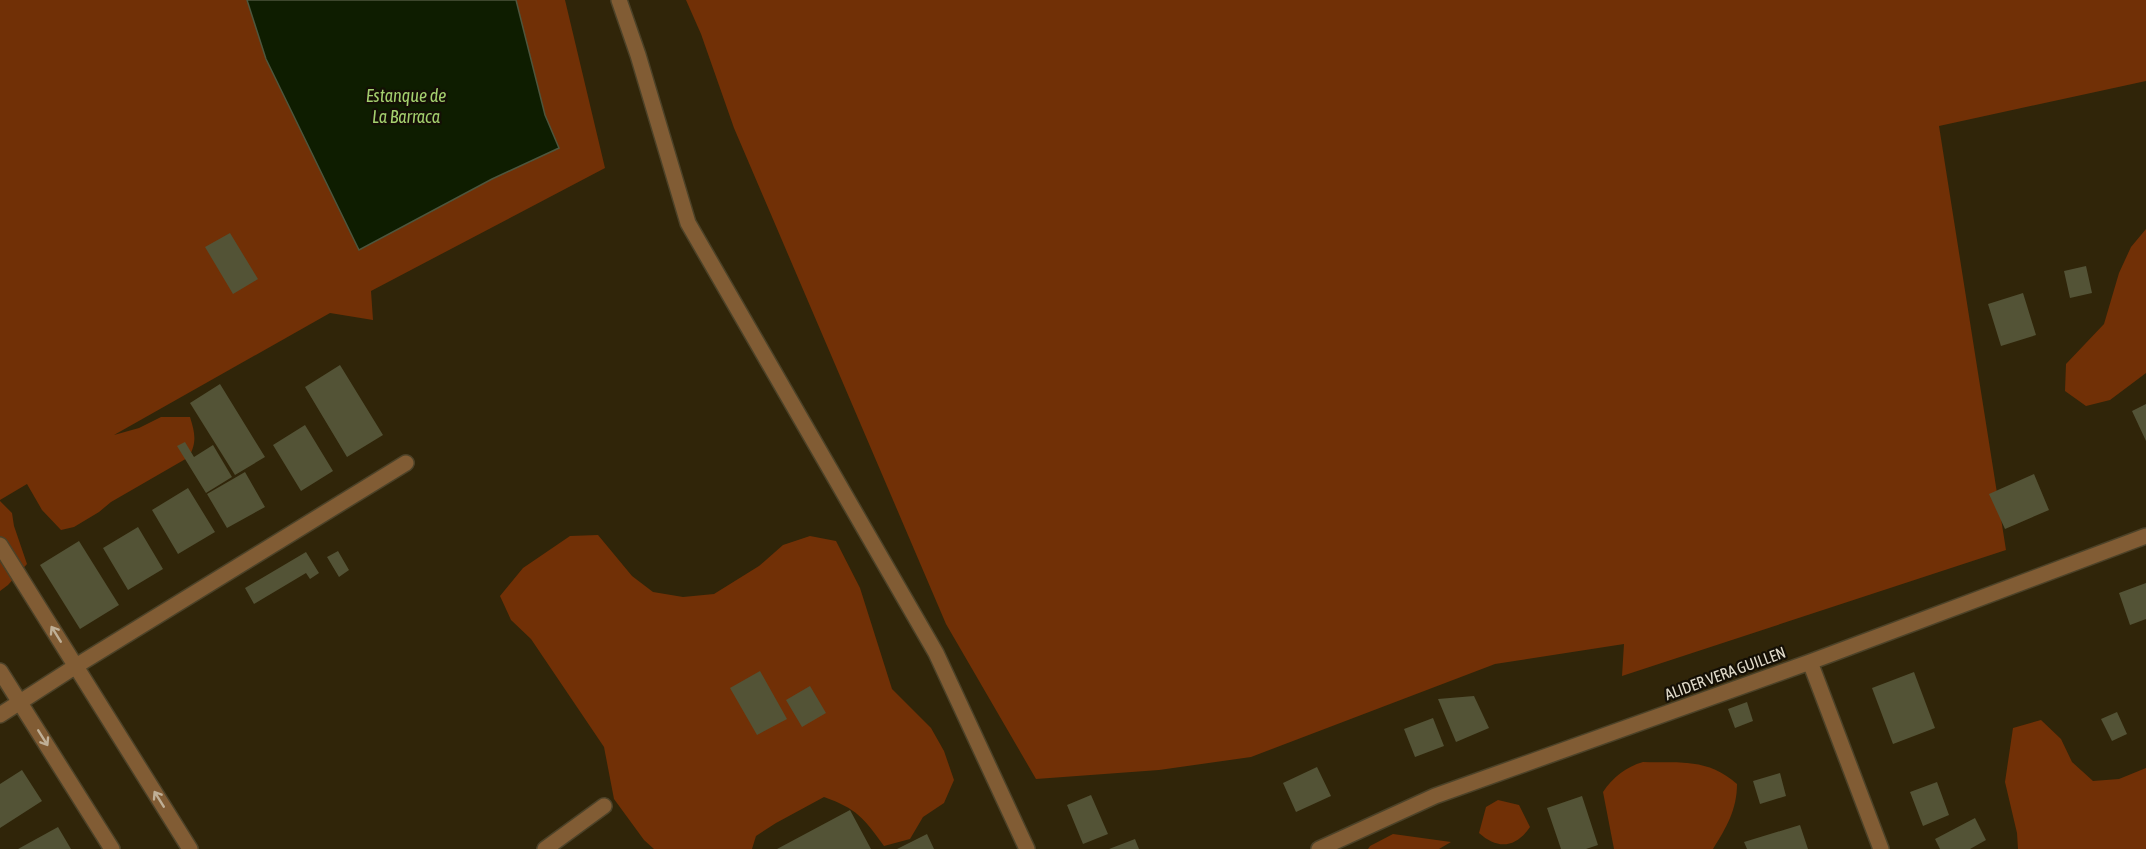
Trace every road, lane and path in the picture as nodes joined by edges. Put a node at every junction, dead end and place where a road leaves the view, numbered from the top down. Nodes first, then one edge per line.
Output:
1 (619, 0) edge
2 (406, 463) dead end
3 (2146, 536) edge
4 (0, 545) edge
5 (1810, 662) junction
6 (76, 666) junction
7 (0, 671) edge
8 (20, 703) junction
9 (0, 715) edge
10 (604, 806) dead end
11 (112, 849) edge
12 (190, 849) edge
13 (545, 849) edge
14 (1027, 849) edge
15 (1319, 849) edge
16 (1881, 849) edge

1 - 14 street
2 - 6 street
3 - 5 street, ALIDER VERA GUILLEN
6 -> 4 street
5 - 15 street, ALIDER VERA GUILLEN
5 - 16 street
6 - 8 street
12 -> 6 street
7 - 8 street
8 - 9 street
8 -> 11 street
10 - 13 street

